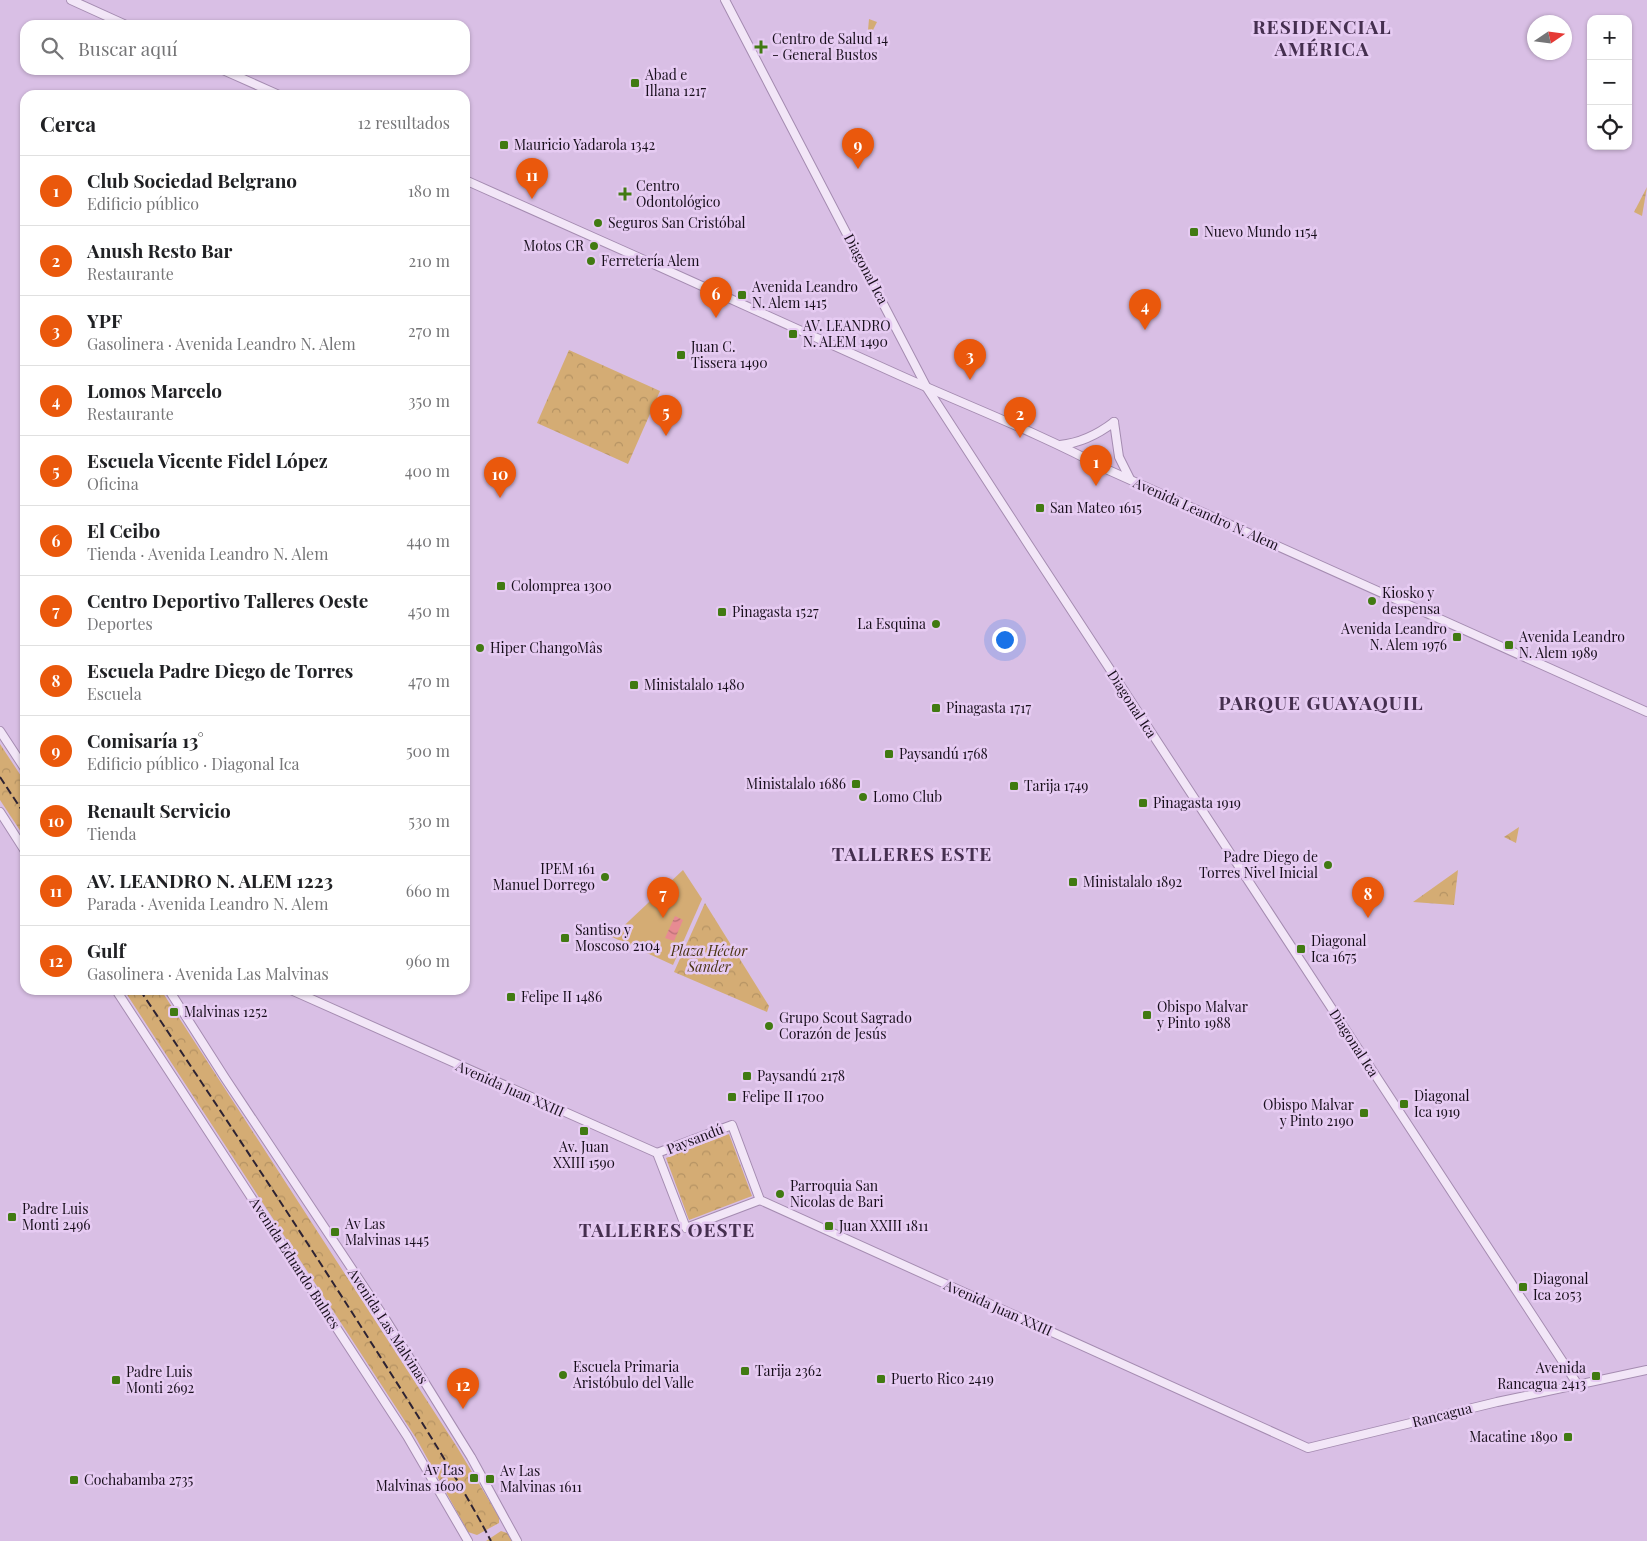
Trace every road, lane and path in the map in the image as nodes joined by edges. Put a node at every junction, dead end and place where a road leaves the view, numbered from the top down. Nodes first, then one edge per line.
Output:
1 (71, 0) edge
2 (726, 0) edge
3 (115, 20) edge
4 (234, 75) edge
5 (268, 90) edge
6 (470, 182) edge
7 (928, 388) junction
8 (1058, 445) junction
9 (1130, 479) junction
10 (1647, 712) edge
11 (0, 731) edge
12 (20, 761) edge
13 (0, 812) edge
14 (20, 843) edge
15 (119, 995) edge
16 (172, 995) edge
17 (301, 995) edge
18 (658, 1153) junction
19 (760, 1200) junction
20 (1647, 1370) edge
21 (1578, 1385) junction
22 (1308, 1448) joint
23 (468, 1541) edge
24 (517, 1541) edge

1 - 3 main road
2 - 7 main road, Diagonal Ica
4 - 5 main road
6 - 7 main road, Avenida Leandro N. Alem
7 - 8 main road, Avenida Leandro N. Alem
7 - 21 main road, Diagonal Ica
8 - 9 main road, Avenida Leandro N. Alem
8 - 9 main road
9 - 10 main road, Avenida Leandro N. Alem
11 - 12 main road
13 - 14 main road
15 - 23 main road, Avenida Eduardo Bulnes
16 - 24 main road, Avenida Las Malvinas
17 - 18 main road, Avenida Juan XXIII
18 - 19 main road, Paysandú
18 - 19 main road
19 - 22 main road, Avenida Juan XXIII
20 - 21 main road, Rancagua
21 - 22 main road, Rancagua

